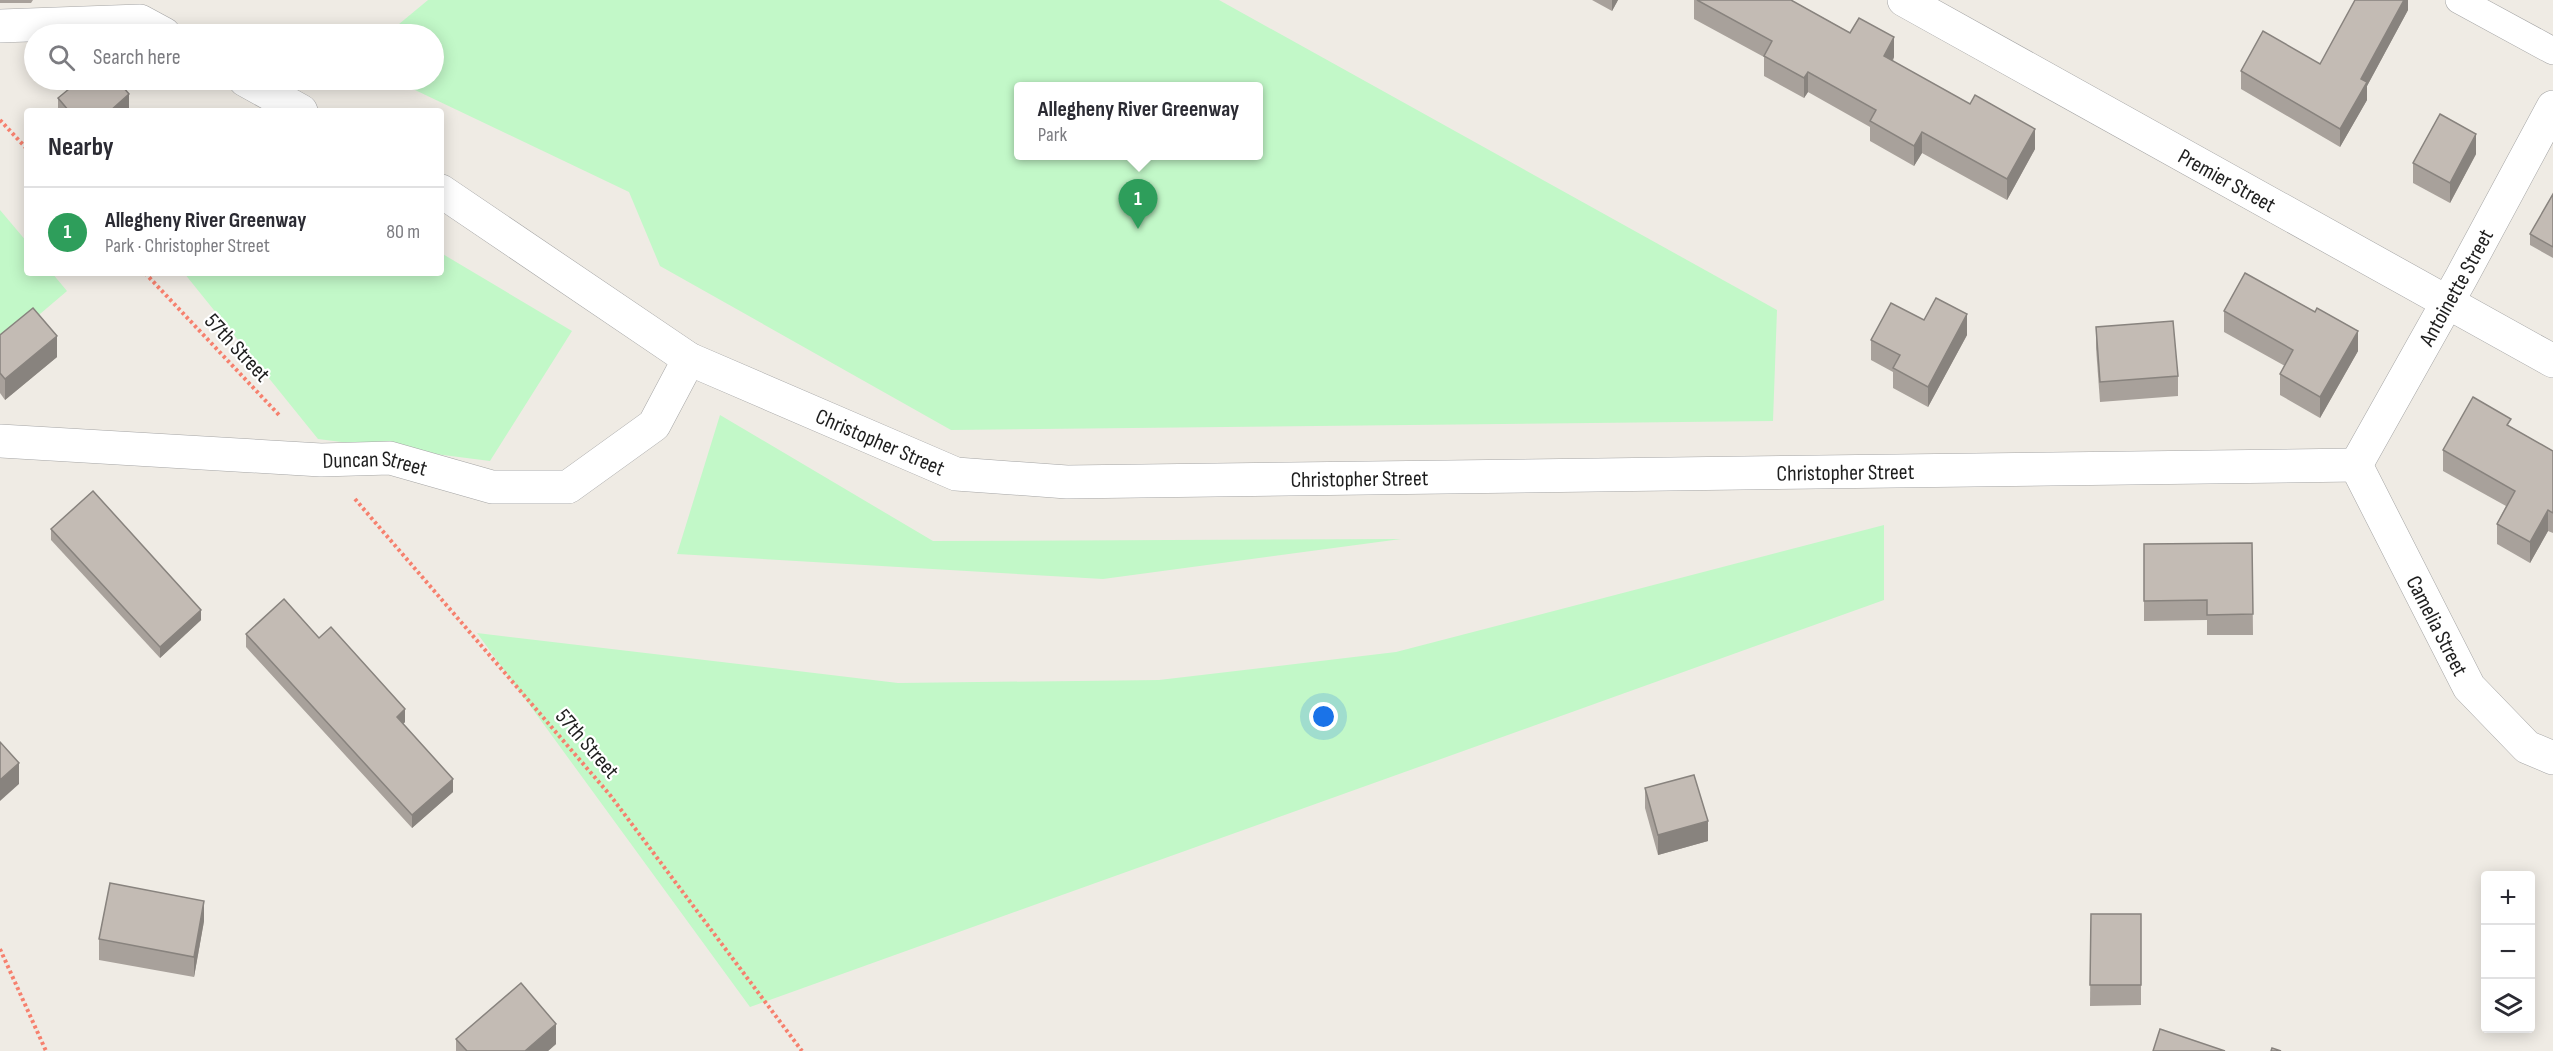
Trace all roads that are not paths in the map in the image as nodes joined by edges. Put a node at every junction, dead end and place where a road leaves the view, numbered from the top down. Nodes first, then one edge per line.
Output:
1 (1904, 0) edge
2 (2459, 0) edge
3 (56, 24) edge
4 (146, 24) edge
5 (24, 25) edge
6 (0, 26) edge
7 (2553, 51) edge
8 (263, 90) edge
9 (2553, 107) edge
10 (296, 108) edge
11 (444, 193) edge
12 (2448, 302) junction
13 (689, 359) junction
14 (2553, 361) edge
15 (0, 441) edge
16 (2356, 465) junction
17 (2553, 758) edge

1 - 12 street, Premier Street
2 - 7 lane
3 - 4 street
5 - 6 street
8 - 10 street
9 - 12 street, Antoinette Street
11 - 13 street, Christopher Street
12 - 14 street, Premier Street
12 - 16 street, Antoinette Street
13 - 15 street, Duncan Street
13 - 16 street, Christopher Street
16 - 17 street, Camelia Street

